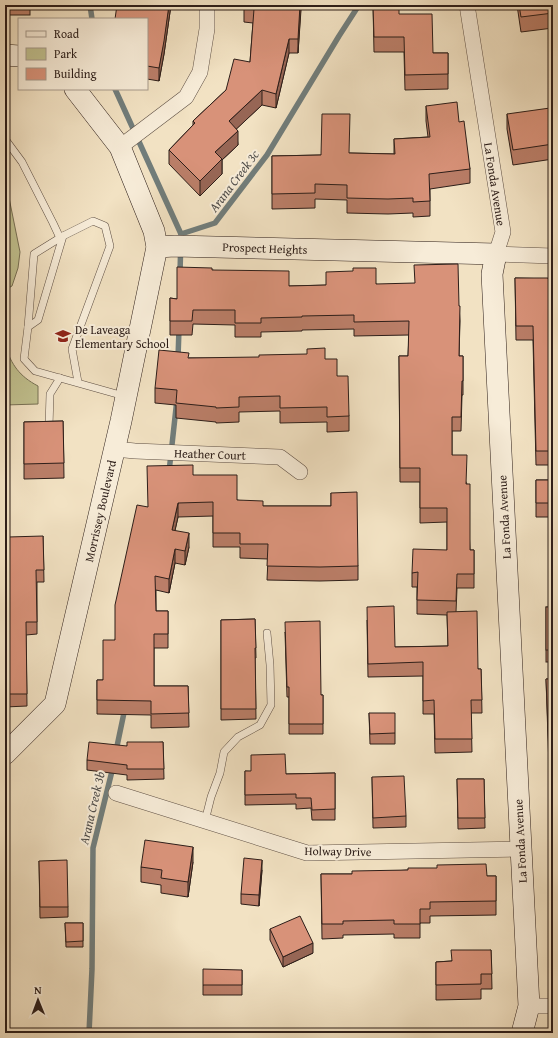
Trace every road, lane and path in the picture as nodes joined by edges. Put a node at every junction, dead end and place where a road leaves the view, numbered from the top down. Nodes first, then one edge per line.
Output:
1 (207, 5) edge
2 (467, 5) edge
3 (5, 55) edge
4 (18, 56) edge
5 (76, 90) edge
6 (5, 139) edge
7 (120, 147) junction
8 (61, 237) junction
9 (157, 247) junction
10 (496, 254) junction
11 (553, 256) edge
12 (28, 327) junction
13 (60, 378) junction
14 (78, 382) junction
15 (126, 397) junction
16 (49, 427) edge
17 (115, 449) junction
18 (300, 472) dead end
19 (267, 633) dead end
20 (5, 754) edge
21 (116, 793) dead end
22 (205, 821) junction
23 (521, 849) junction
24 (529, 1006) junction
25 (553, 1006) edge
26 (523, 1031) edge

1 - 7 street
2 - 10 street, La Fonda Avenue
3 - 4 street
5 - 7 street
6 - 8 lane
7 - 9 street
8 - 12 lane
8 - 12 lane
8 - 14 lane
9 - 10 street, Prospect Heights
9 - 15 street, Morrissey Boulevard
10 - 11 street, Prospect Heights
10 - 23 street, La Fonda Avenue
12 - 13 lane
13 - 14 lane
13 - 16 lane
14 - 15 lane
15 - 17 street, Morrissey Boulevard
17 - 18 street, Heather Court
17 - 20 street, Morrissey Boulevard
19 - 22 lane
21 - 22 street, Holway Drive
22 - 23 street, Holway Drive
23 - 24 street, La Fonda Avenue
24 - 25 street
24 - 26 street, La Fonda Avenue

